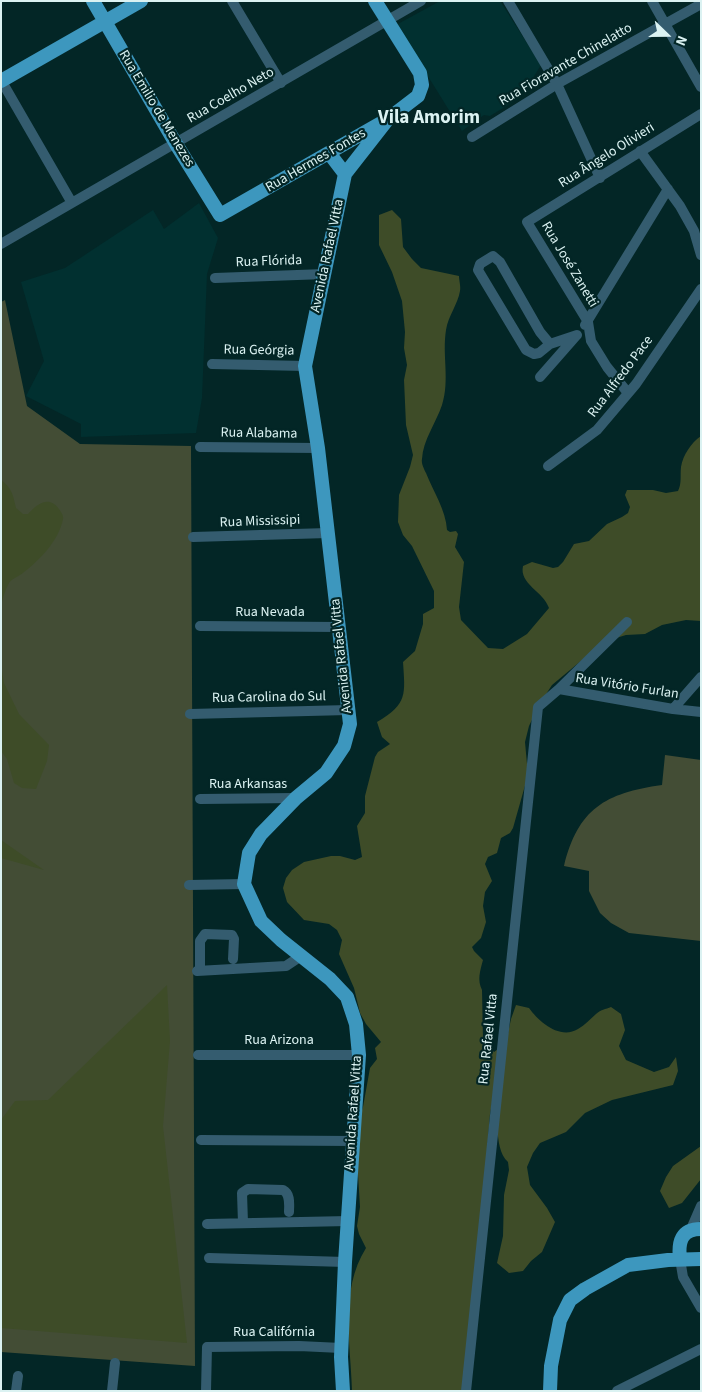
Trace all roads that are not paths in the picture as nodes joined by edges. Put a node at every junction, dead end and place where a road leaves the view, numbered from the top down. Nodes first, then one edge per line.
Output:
1 (93, 1) edge
2 (141, 1) edge
3 (232, 1) edge
4 (374, 1) edge
5 (422, 1) edge
6 (508, 1) edge
7 (652, 1) edge
8 (701, 4) edge
9 (387, 20) junction
10 (105, 22) junction
11 (665, 24) junction
12 (1, 80) edge
13 (281, 83) junction
14 (556, 84) junction
15 (701, 88) edge
16 (701, 114) edge
17 (388, 119) junction
18 (472, 137) dead end
19 (176, 144) junction
20 (640, 151) junction
21 (329, 153) junction
22 (345, 174) junction
23 (600, 178) junction
24 (668, 190) junction
25 (72, 203) junction
26 (220, 215) joint
27 (527, 222) joint
28 (1, 244) edge
29 (701, 255) edge
30 (324, 274) junction
31 (215, 278) dead end
32 (701, 289) edge
33 (588, 322) junction
34 (577, 335) junction
35 (550, 344) junction
36 (212, 364) dead end
37 (305, 366) junction
38 (540, 377) dead end
39 (628, 393) junction
40 (200, 447) dead end
41 (318, 448) junction
42 (548, 466) dead end
43 (328, 534) junction
44 (193, 537) dead end
45 (627, 622) dead end
46 (200, 626) dead end
47 (339, 626) junction
48 (701, 677) edge
49 (555, 692) junction
50 (673, 709) junction
51 (348, 710) junction
52 (701, 712) edge
53 (190, 714) dead end
54 (296, 798) junction
55 (200, 799) dead end
56 (244, 884) junction
57 (189, 885) dead end
58 (301, 956) junction
59 (233, 959) dead end
60 (198, 1055) dead end
61 (359, 1055) junction
62 (201, 1140) dead end
63 (352, 1141) junction
64 (701, 1206) edge
65 (289, 1212) dead end
66 (348, 1221) junction
67 (243, 1223) junction
68 (207, 1224) dead end
69 (696, 1229) edge
70 (209, 1258) dead end
71 (680, 1259) junction
72 (701, 1259) edge
73 (345, 1262) junction
74 (701, 1308) edge
75 (341, 1348) junction
76 (701, 1349) edge
77 (115, 1363) dead end
78 (18, 1376) dead end
79 (16, 1391) edge
80 (112, 1391) edge
81 (206, 1391) edge
82 (343, 1391) edge
83 (466, 1391) edge
84 (550, 1391) edge
85 (617, 1391) edge

1 - 10 main road, Rua Emilio de Menezes
2 - 10 main road
3 - 13 street
4 - 9 main road, Rua Hermes Fontes
5 - 9 street, Rua Coelho Neto
6 - 14 street
7 - 11 street
8 - 11 street, Rua Fioravante Chinelatto
9 - 13 street, Rua Coelho Neto
9 - 17 main road, Rua Hermes Fontes
10 - 12 main road
10 - 19 main road, Rua Emilio de Menezes
11 - 14 street, Rua Fioravante Chinelatto
11 - 15 street
12 - 25 street
13 - 19 street, Rua Coelho Neto
14 - 18 street, Rua Fioravante Chinelatto
14 - 23 street
16 - 20 street, Rua Ângelo Olivieri
17 - 21 main road, Rua Hermes Fontes
17 - 22 main road, Avenida Rafael Vitta
19 - 25 street, Rua Coelho Neto
19 - 26 main road, Rua Emilio de Menezes
20 - 23 street, Rua Ângelo Olivieri
20 - 24 street
21 - 22 main road
21 - 26 main road, Rua Hermes Fontes
22 - 30 main road, Avenida Rafael Vitta
23 - 27 street, Rua Ângelo Olivieri
24 - 29 street
24 - 33 street
25 - 28 street, Rua Coelho Neto
27 - 33 street, Rua José Zanetti
30 - 31 street, Rua Flórida
30 - 37 main road, Avenida Rafael Vitta
32 - 39 street, Rua Alfredo Pace
33 - 34 street
33 - 39 street, Rua José Zanetti
34 - 35 street
34 - 38 street
35 - 35 street
36 - 37 street, Rua Geórgia
37 - 41 main road, Avenida Rafael Vitta
39 - 42 street, Rua Alfredo Pace
40 - 41 street, Rua Alabama
41 - 43 main road, Avenida Rafael Vitta
43 - 44 street, Rua Mississipi
43 - 47 main road, Avenida Rafael Vitta
45 - 49 street, Rua Rafael Vitta
46 - 47 street, Rua Nevada
47 - 51 main road, Avenida Rafael Vitta
48 - 50 street
49 - 50 street, Rua Vitório Furlan
49 - 83 street, Rua Rafael Vitta
50 - 52 street, Rua Vitório Furlan
51 - 53 street, Rua Carolina do Sul
51 - 54 main road, Avenida Rafael Vitta
54 - 55 street, Rua Arkansas
54 - 56 main road, Avenida Rafael Vitta
56 - 57 street
56 - 58 main road, Avenida Rafael Vitta
58 - 59 street
58 - 61 main road, Avenida Rafael Vitta
60 - 61 street, Rua Arizona
61 - 63 main road, Avenida Rafael Vitta
62 - 63 street
63 - 66 main road, Avenida Rafael Vitta
64 - 69 street
65 - 67 street
66 - 67 street
66 - 73 main road, Avenida Rafael Vitta
67 - 68 street
69 - 71 main road
70 - 73 street
71 - 72 main road
71 - 74 street
71 - 84 main road
73 - 75 main road, Avenida Rafael Vitta
75 - 81 street, Rua Califórnia
75 - 82 main road, Avenida Rafael Vitta
76 - 85 street
77 - 80 street
78 - 79 street

